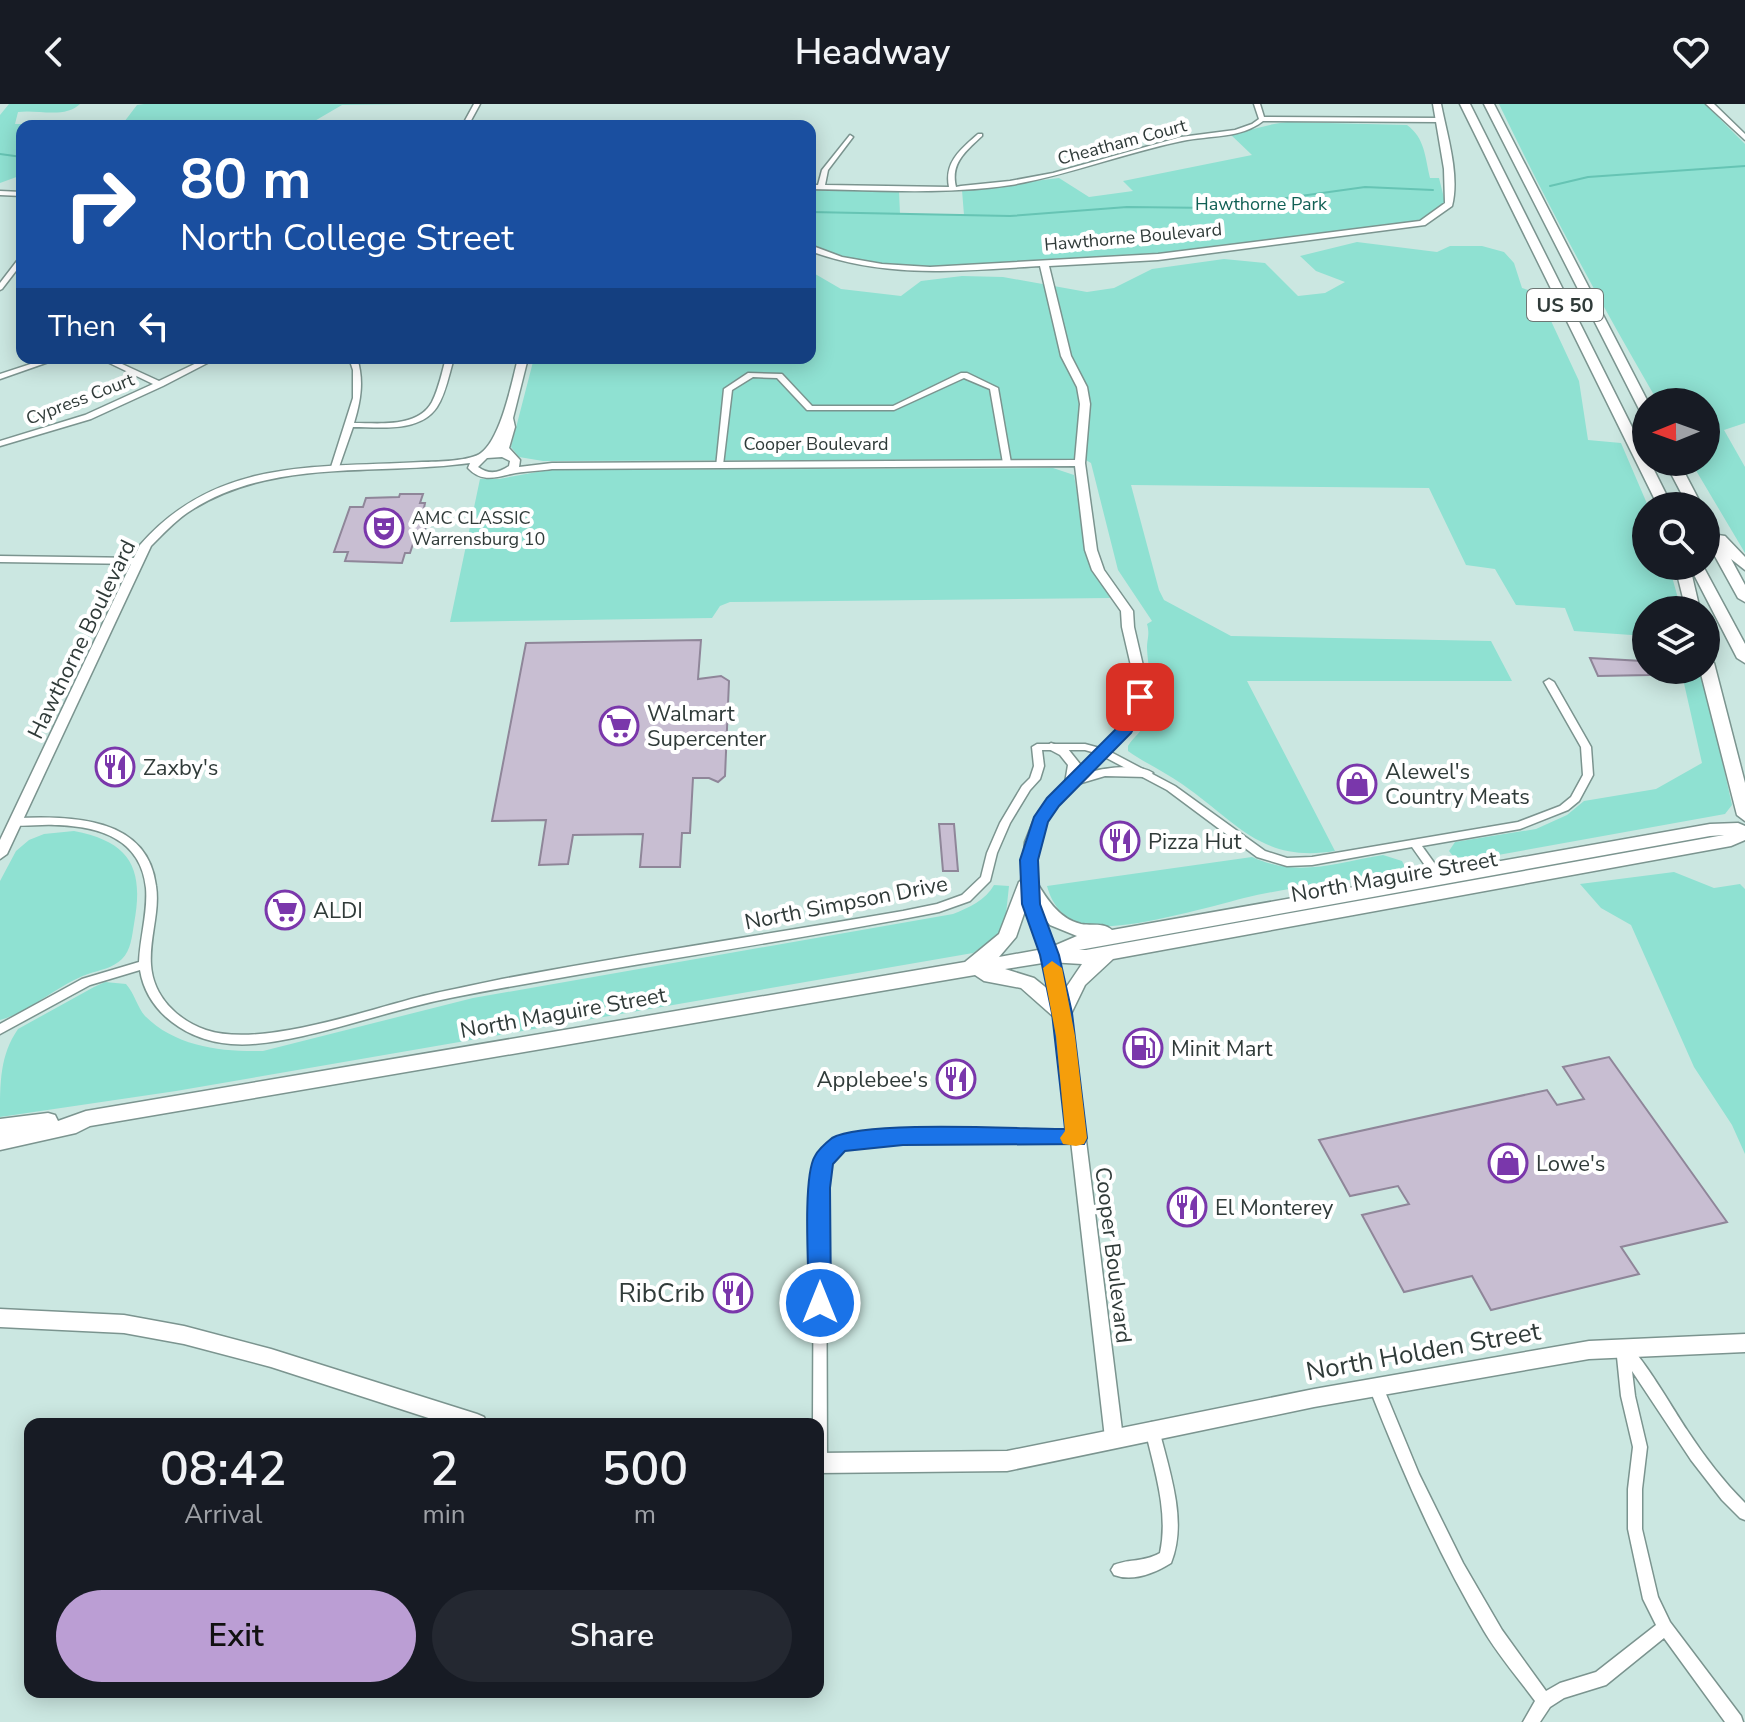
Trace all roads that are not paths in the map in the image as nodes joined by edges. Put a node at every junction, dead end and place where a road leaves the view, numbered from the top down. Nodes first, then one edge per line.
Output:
1 (1257, 104) edge
2 (1437, 104) edge
3 (1465, 104) edge
4 (1489, 104) edge
5 (1710, 104) edge
6 (1262, 119) junction
7 (1439, 120) junction
8 (980, 135) dead end
9 (850, 137) dead end
10 (1745, 138) edge
11 (816, 187) edge
12 (821, 187) junction
13 (953, 188) junction
14 (816, 250) edge
15 (1044, 263) junction
16 (16, 266) edge
17 (10, 273) junction
18 (16, 273) edge
19 (0, 288) edge
20 (38, 364) edge
21 (116, 364) edge
22 (201, 364) edge
23 (355, 364) edge
24 (448, 364) edge
25 (522, 364) edge
26 (0, 377) edge
27 (160, 384) junction
28 (1634, 388) edge
29 (508, 418) junction
30 (347, 425) junction
31 (0, 444) edge
32 (510, 456) junction
33 (482, 457) junction
34 (1007, 463) junction
35 (1080, 463) junction
36 (431, 465) junction
37 (719, 465) junction
38 (552, 466) junction
39 (335, 467) junction
40 (475, 471) junction
41 (510, 471) junction
42 (1658, 492) edge
43 (1720, 540) edge
44 (1720, 551) edge
45 (0, 559) edge
46 (139, 561) junction
47 (1745, 566) edge
48 (1703, 580) edge
49 (1745, 598) edge
50 (1745, 658) edge
51 (1549, 682) dead end
52 (1711, 684) edge
53 (1051, 747) junction
54 (1103, 752) junction
55 (1147, 773) junction
56 (1071, 782) junction
57 (1745, 815) edge
58 (15, 822) junction
59 (1745, 830) edge
60 (1414, 842) junction
61 (0, 854) edge
62 (1440, 878) junction
63 (1028, 882) junction
64 (1149, 930) junction
65 (1113, 952) junction
66 (1049, 955) junction
67 (145, 964) junction
68 (961, 972) junction
69 (1062, 1013) junction
70 (0, 1029) edge
71 (86, 1119) junction
72 (0, 1127) edge
73 (1076, 1138) junction
74 (0, 1142) edge
75 (0, 1318) edge
76 (1745, 1343) edge
77 (1623, 1347) junction
78 (1376, 1387) junction
79 (458, 1418) edge
80 (819, 1418) edge
81 (1152, 1429) junction
82 (1114, 1438) junction
83 (824, 1463) edge
84 (1745, 1513) edge
85 (1119, 1570) dead end
86 (1665, 1627) junction
87 (1544, 1701) junction
88 (1531, 1722) edge
89 (1735, 1722) edge

1 - 6 street
2 - 7 street, Hawthorne Boulevard
3 - 42 main road, US 50
4 - 28 main road, US 50
5 - 10 street
6 - 7 street, Cheatham Court
6 - 13 street, Cheatham Court
7 - 15 street, Hawthorne Boulevard
8 - 13 street
9 - 12 street
11 - 12 street, Cheatham Court
12 - 13 street, Cheatham Court
14 - 15 street, Hawthorne Boulevard
15 - 35 street, Cooper Boulevard
16 - 17 street
17 - 18 street
17 - 19 street
20 - 26 street
21 - 27 street
22 - 27 street, Cypress Court
23 - 30 street
24 - 30 street
25 - 29 street
27 - 31 street, Cypress Court
29 - 32 street
29 - 33 street
30 - 39 street
32 - 33 street, Cooper Boulevard
32 - 38 street, Cooper Boulevard
32 - 41 street
33 - 36 street, Hawthorne Boulevard
33 - 40 street
34 - 35 street, Cooper Boulevard
34 - 37 street, Cooper Boulevard
34 - 37 street
35 - 54 street, Cooper Boulevard
36 - 39 street, Hawthorne Boulevard
36 - 40 street, Hawthorne Boulevard
37 - 38 street, Cooper Boulevard
38 - 41 street, Cooper Boulevard
39 - 46 street, Hawthorne Boulevard
40 - 41 street, Cooper Boulevard
43 - 47 main road
44 - 49 main road
45 - 46 street
46 - 58 street, Hawthorne Boulevard
48 - 50 main road
51 - 60 street
52 - 57 main road
53 - 54 street
53 - 56 street
53 - 67 street, North Simpson Drive
54 - 55 street
54 - 56 street, Cooper Boulevard
55 - 56 street
55 - 60 street
56 - 63 street, Cooper Boulevard
58 - 61 street, Hawthorne Boulevard
58 - 67 street, North Simpson Drive
59 - 62 main road, North Maguire Street
59 - 65 main road, North Maguire Street
60 - 62 street
62 - 64 main road, North Maguire Street
63 - 64 main road
63 - 66 street, Cooper Boulevard
63 - 68 main road
64 - 66 main road, North Maguire Street
65 - 66 main road, North Maguire Street
65 - 69 main road
66 - 68 main road, North Maguire Street
66 - 69 street, Cooper Boulevard
67 - 70 street
68 - 69 main road
68 - 71 main road, North Maguire Street
69 - 73 street, Cooper Boulevard
71 - 72 main road, North Maguire Street
71 - 74 main road, North Maguire Street
73 - 80 street
73 - 82 street, Cooper Boulevard
75 - 79 main road
76 - 77 main road, North Holden Street
77 - 78 main road, North Holden Street
77 - 84 street
77 - 86 street
78 - 81 main road, North Holden Street
78 - 87 street
81 - 82 main road, North Holden Street
81 - 85 street
82 - 83 main road, North Holden Street
86 - 87 street
86 - 89 street
87 - 88 street

